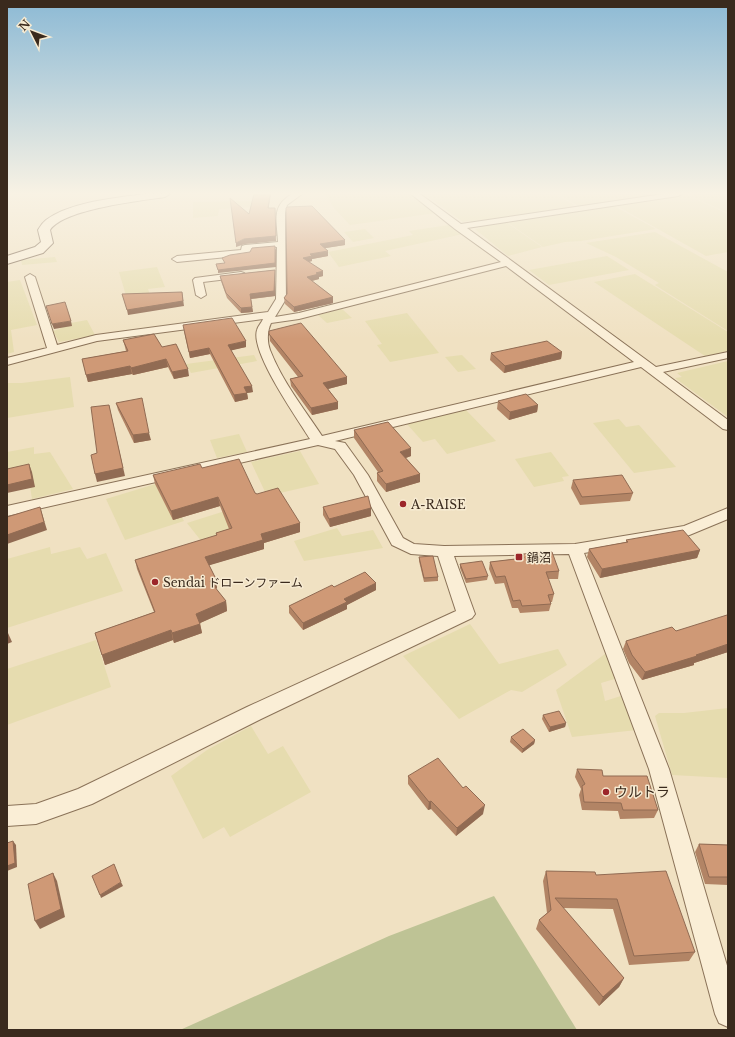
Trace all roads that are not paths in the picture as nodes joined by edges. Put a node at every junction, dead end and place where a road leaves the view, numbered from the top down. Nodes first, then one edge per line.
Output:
1 (47, 242) edge
2 (479, 242) edge
3 (282, 244) joint
4 (177, 259) dead end
5 (7, 260) edge
6 (508, 263) junction
7 (251, 274) edge
8 (30, 277) dead end
9 (201, 295) dead end
10 (269, 318) junction
11 (53, 349) junction
12 (728, 355) edge
13 (7, 362) edge
14 (642, 363) junction
15 (654, 371) junction
16 (728, 426) edge
17 (318, 441) junction
18 (7, 511) edge
19 (728, 513) edge
20 (575, 549) junction
21 (444, 551) junction
22 (7, 816) edge
23 (728, 1014) edge

1 - 5 street
2 - 6 street
3 - 4 street
3 - 10 street
6 - 10 street
6 - 14 street
7 - 9 street
8 - 11 street
10 - 11 street
10 - 17 street
11 - 13 street
12 - 15 street
14 - 15 street
14 - 17 street
15 - 16 street
17 - 18 street
17 - 21 street
19 - 20 street
20 - 21 street
20 - 23 street
21 - 22 street

